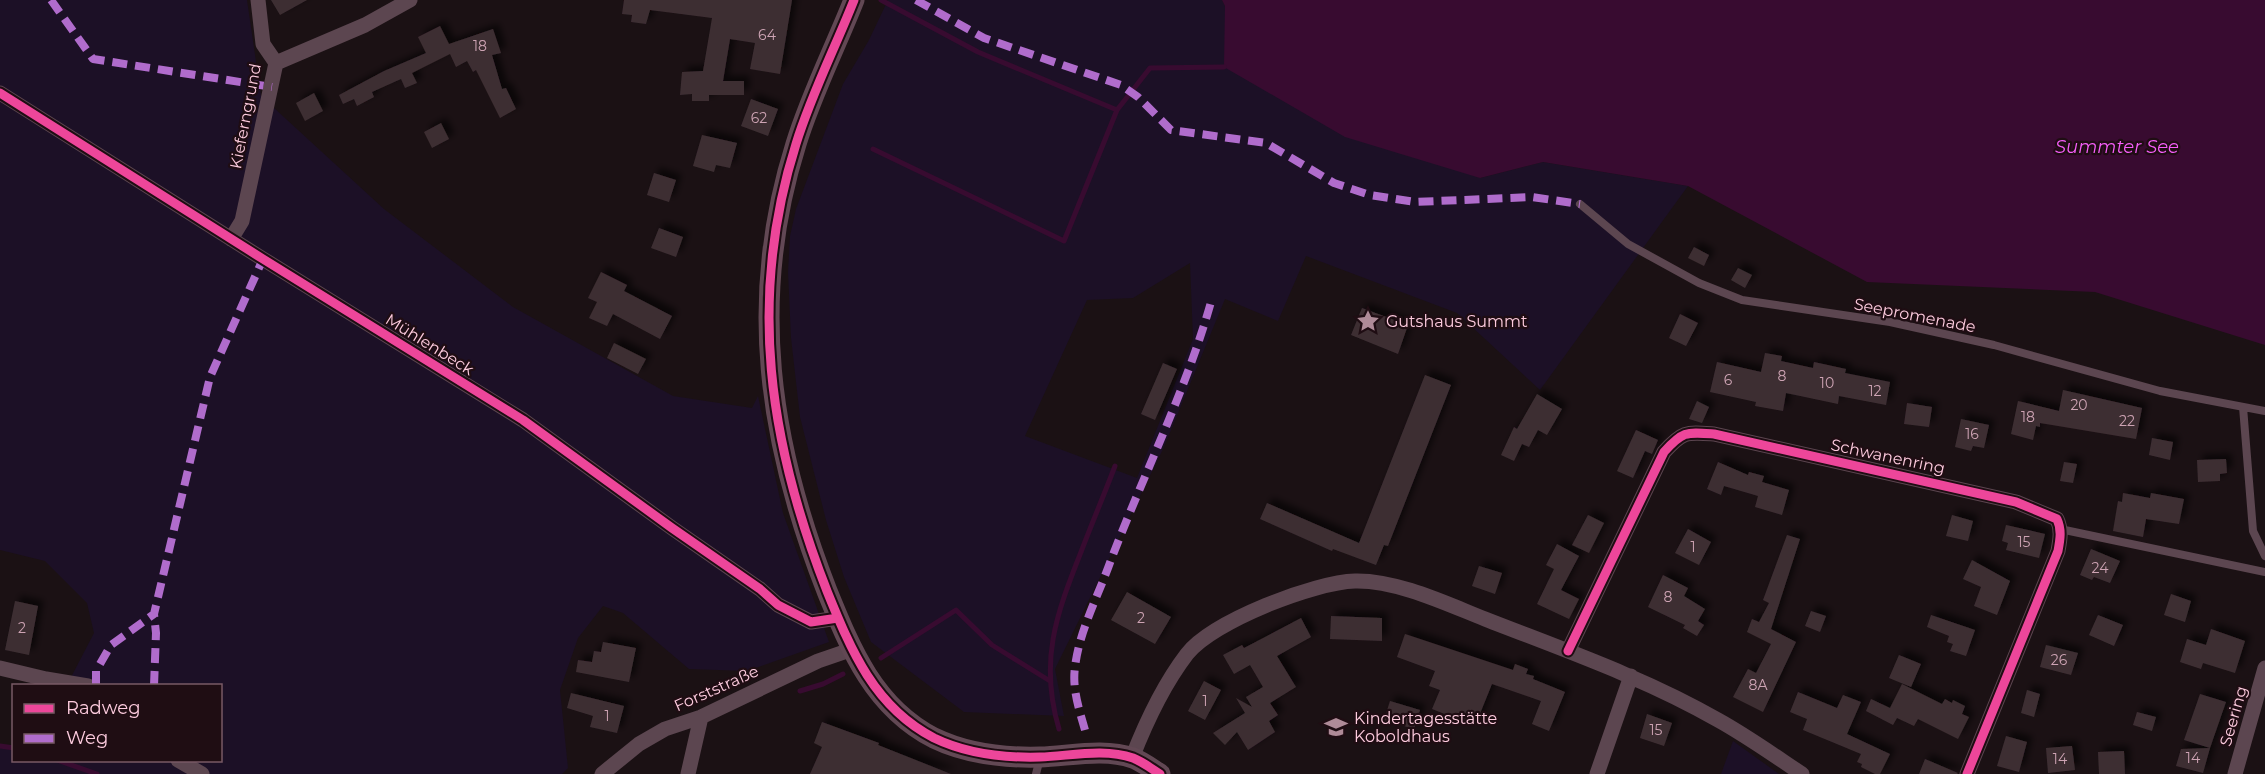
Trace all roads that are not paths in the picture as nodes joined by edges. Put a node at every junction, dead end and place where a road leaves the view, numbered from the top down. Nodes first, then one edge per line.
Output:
1 (258, 0) edge
2 (410, 0) edge
3 (854, 0) edge
4 (276, 63) junction
5 (0, 93) edge
6 (1580, 204) dead end
7 (231, 239) junction
8 (2243, 407) junction
9 (2265, 411) edge
10 (2060, 530) junction
11 (2265, 556) edge
12 (2265, 572) edge
13 (838, 618) junction
14 (853, 649) junction
15 (1568, 651) junction
16 (0, 668) edge
17 (2265, 668) edge
18 (1631, 676) junction
19 (76, 684) edge
20 (702, 717) junction
21 (1132, 758) junction
22 (181, 762) edge
23 (1038, 766) edge
24 (202, 774) edge
25 (602, 774) edge
26 (688, 774) edge
27 (1160, 774) edge
28 (1597, 774) edge
29 (1803, 774) edge
30 (1967, 774) edge
31 (2235, 774) edge

1 - 4 street, Kieferngrund
2 - 4 street
3 - 13 main road
4 - 7 street, Kieferngrund
5 - 7 street, Mühlenbeck
6 - 8 lane, Seepromenade
7 - 13 street, Mühlenbeck
8 - 9 lane, Seepromenade
8 - 11 lane
10 - 12 lane
10 - 15 street, Schwanenring
10 - 30 street
13 - 14 main road
14 - 20 street, Forststraße
14 - 23 main road
15 - 18 street
15 - 21 street
16 - 19 street
17 - 31 street, Seering
18 - 28 street
18 - 29 street
20 - 25 street, Forststraße
20 - 26 street
21 - 23 main road
21 - 27 main road
22 - 24 street

